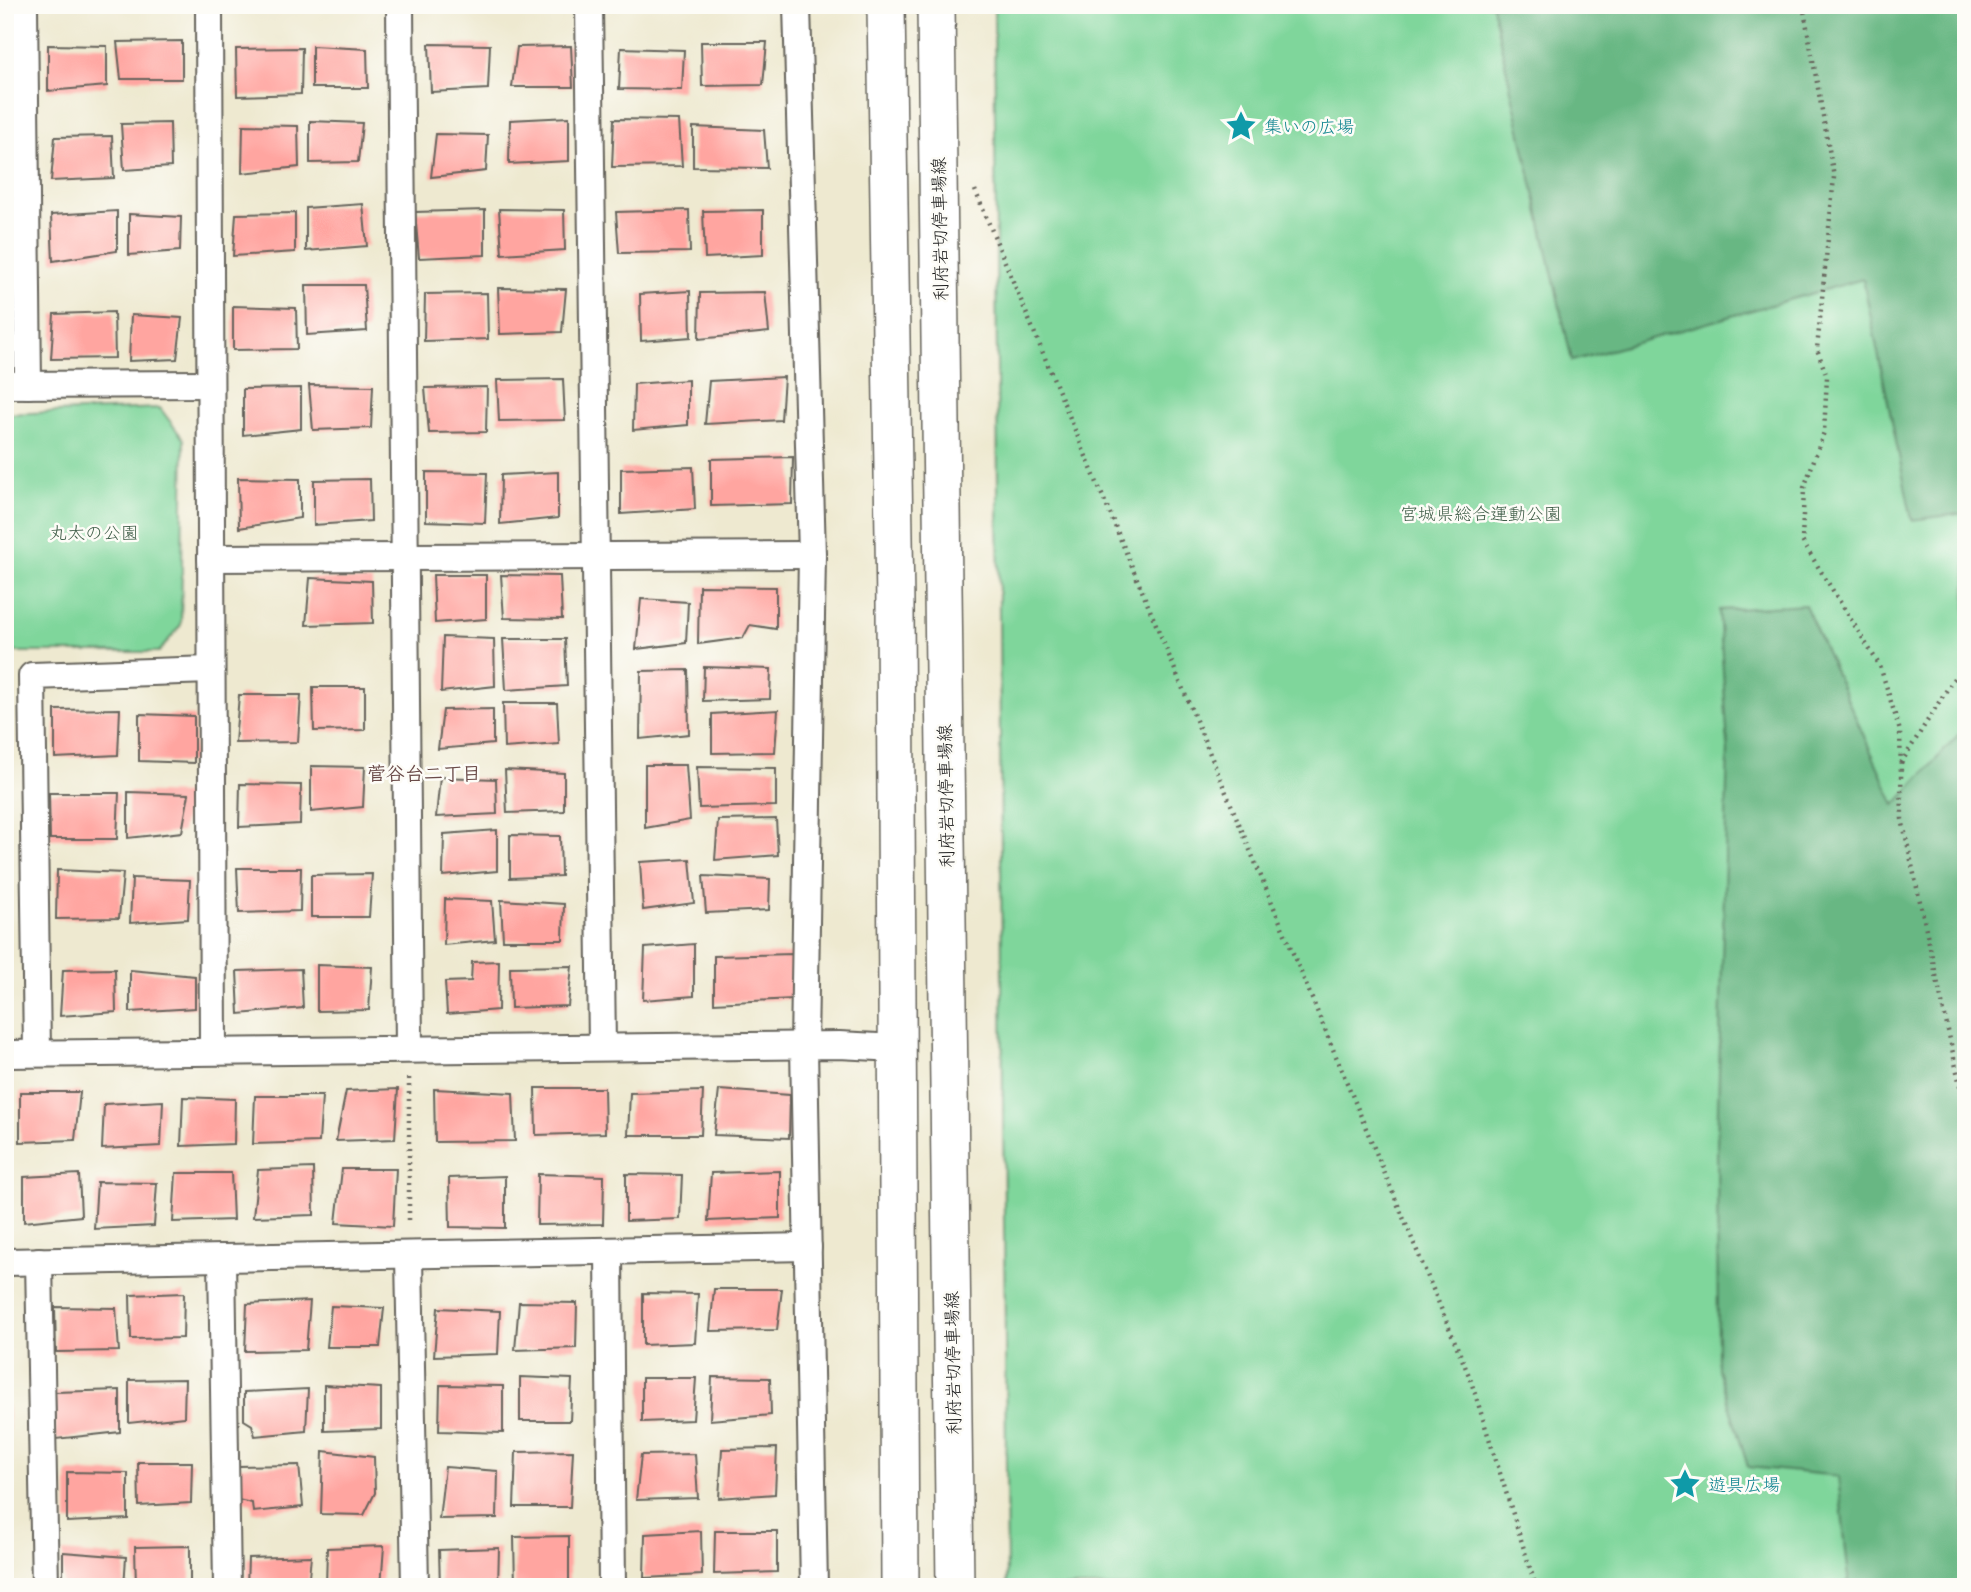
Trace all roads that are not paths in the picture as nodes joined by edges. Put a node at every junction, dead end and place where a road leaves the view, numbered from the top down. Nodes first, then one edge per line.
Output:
1 (24, 5) edge
2 (209, 5) edge
3 (400, 5) edge
4 (589, 5) edge
5 (797, 5) edge
6 (886, 5) edge
7 (936, 5) edge
8 (210, 384) junction
9 (16, 385) edge
10 (812, 555) junction
11 (595, 556) junction
12 (404, 557) junction
13 (211, 558) junction
14 (211, 670) junction
15 (602, 1047) junction
16 (804, 1047) junction
17 (897, 1048) junction
18 (409, 1049) junction
19 (212, 1051) junction
20 (5, 1054) edge
21 (37, 1054) junction
22 (808, 1247) junction
23 (609, 1252) junction
24 (409, 1256) junction
25 (222, 1258) junction
26 (39, 1261) junction
27 (5, 1262) edge
28 (45, 1587) edge
29 (227, 1587) edge
30 (415, 1587) edge
31 (612, 1587) edge
32 (814, 1587) edge
33 (900, 1587) edge
34 (955, 1587) edge

1 - 9 street
2 - 8 street
3 - 12 street
4 - 11 street
5 - 10 street
6 - 17 main road
7 - 34 main road, 利府岩切停車場線
8 - 9 street
8 - 13 street
10 - 11 street
10 - 16 street
11 - 12 street
11 - 15 street
12 - 13 street
12 - 18 street
13 - 14 street
14 - 19 street
14 - 21 street
15 - 16 street
15 - 18 street
16 - 17 street
16 - 22 street
17 - 33 main road
18 - 19 street
19 - 21 street
20 - 21 street
22 - 23 street
22 - 32 street
23 - 24 street
23 - 31 street
24 - 25 street
24 - 30 street
25 - 26 street
25 - 29 street
26 - 27 street
26 - 28 street

